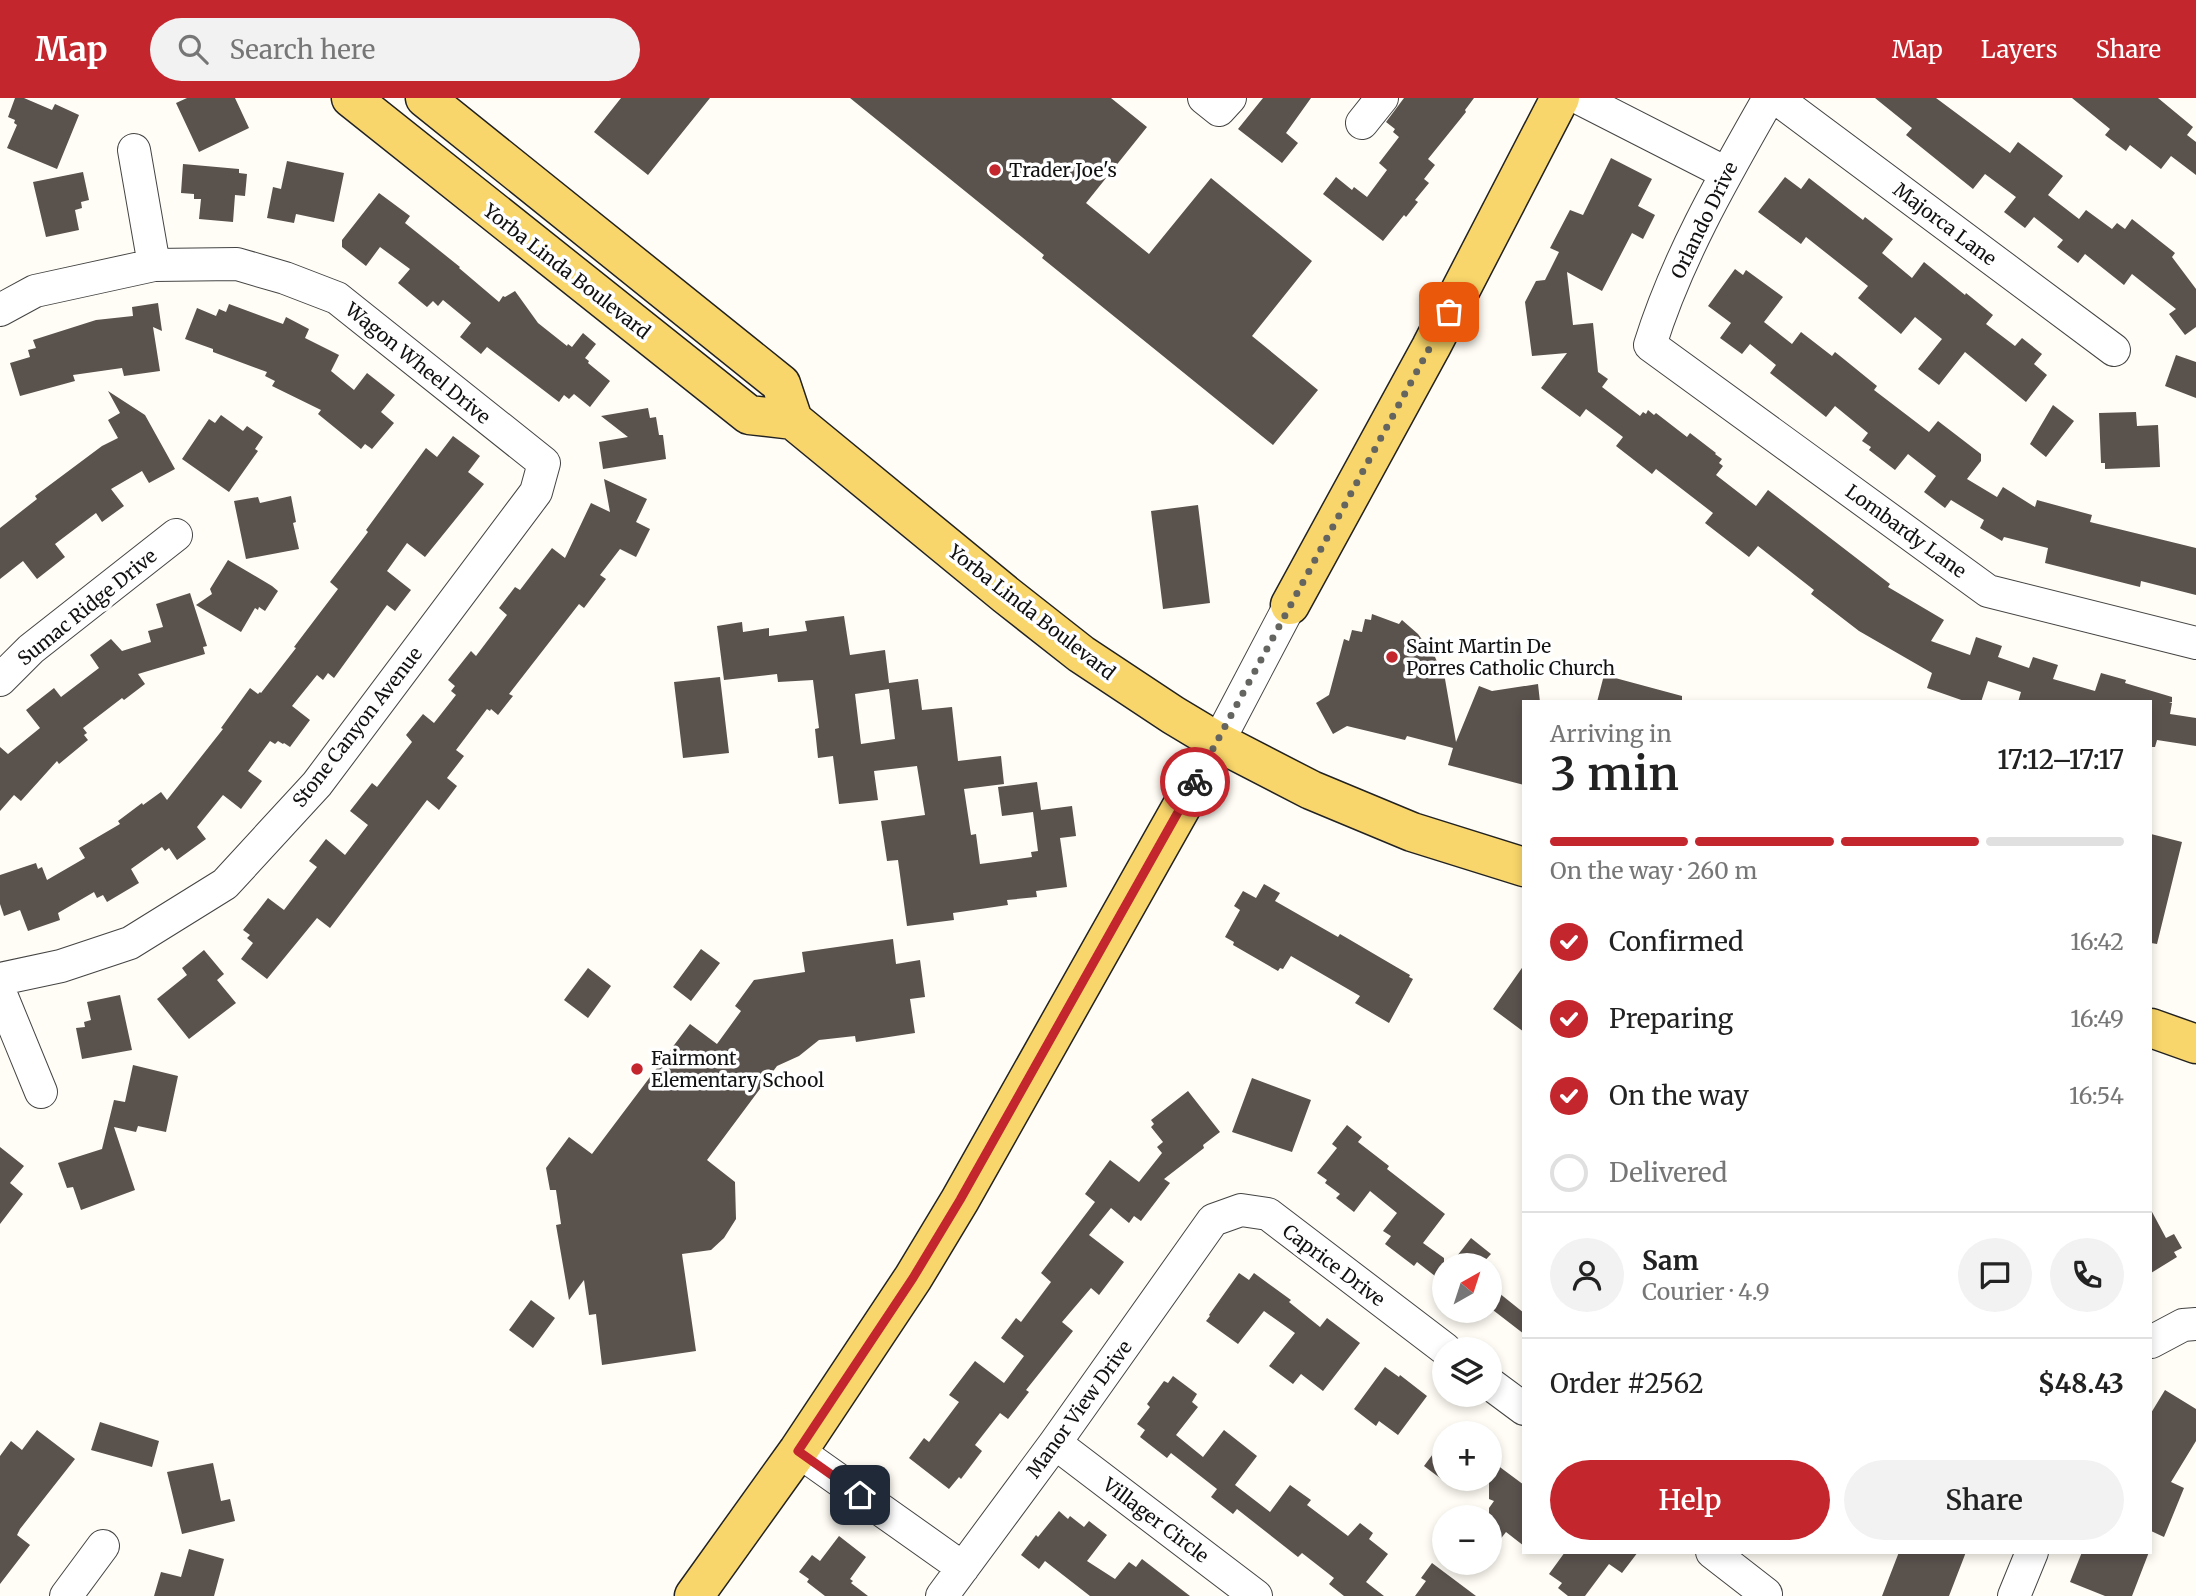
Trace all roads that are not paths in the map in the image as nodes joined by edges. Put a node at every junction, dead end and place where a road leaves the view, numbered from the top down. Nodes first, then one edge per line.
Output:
1 (351, 98) edge
2 (425, 98) edge
3 (1204, 98) edge
4 (1230, 98) edge
5 (1382, 98) edge
6 (1560, 98) edge
7 (1579, 98) edge
8 (1769, 98) edge
9 (1776, 98) edge
10 (1362, 122) dead end
11 (482, 145) junction
12 (134, 150) dead end
13 (1726, 173) junction
14 (454, 182) junction
15 (154, 265) junction
16 (0, 310) edge
17 (1650, 345) joint
18 (2114, 351) dead end
19 (793, 420) junction
20 (544, 463) joint
21 (176, 535) dead end
22 (1290, 606) joint
23 (2196, 643) edge
24 (0, 680) edge
25 (1218, 742) junction
26 (1522, 866) edge
27 (0, 979) edge
28 (0, 992) edge
29 (2152, 1028) edge
30 (2196, 1044) edge
31 (41, 1092) dead end
32 (1213, 1220) joint
33 (2196, 1324) edge
34 (1432, 1339) edge
35 (2152, 1341) edge
36 (1502, 1393) edge
37 (1522, 1408) edge
38 (1055, 1443) junction
39 (798, 1451) junction
40 (103, 1546) dead end
41 (1715, 1554) edge
42 (2031, 1554) edge
43 (963, 1569) junction
44 (1766, 1594) dead end
45 (66, 1596) edge
46 (694, 1596) edge
47 (942, 1596) edge
48 (1256, 1596) edge
49 (2014, 1596) edge

1 - 14 main road, Yorba Linda Boulevard
2 - 11 main road
3 - 4 street
5 - 10 street
6 - 22 main road
7 - 13 street
8 - 13 street, Orlando Drive
9 - 18 street, Majorca Lane
11 - 14 main road
11 - 19 main road
12 - 15 street
13 - 17 street, Orlando Drive
14 - 19 main road, Yorba Linda Boulevard
15 - 16 street, Wagon Wheel Drive
15 - 20 street, Wagon Wheel Drive
17 - 23 street, Lombardy Lane
19 - 25 main road, Yorba Linda Boulevard
20 - 27 street, Stone Canyon Avenue
21 - 24 street, Sumac Ridge Drive
22 - 25 street
25 - 26 main road, Yorba Linda Boulevard
25 - 39 main road
28 - 31 street
29 - 30 main road
32 - 34 street, Caprice Drive
32 - 38 street, Manor View Drive
33 - 35 street
36 - 37 street
38 - 43 street, Manor View Drive
38 - 48 street, Villager Circle
39 - 43 street
39 - 46 main road
40 - 45 street
41 - 44 street
42 - 49 street
43 - 47 street, Manor View Drive

